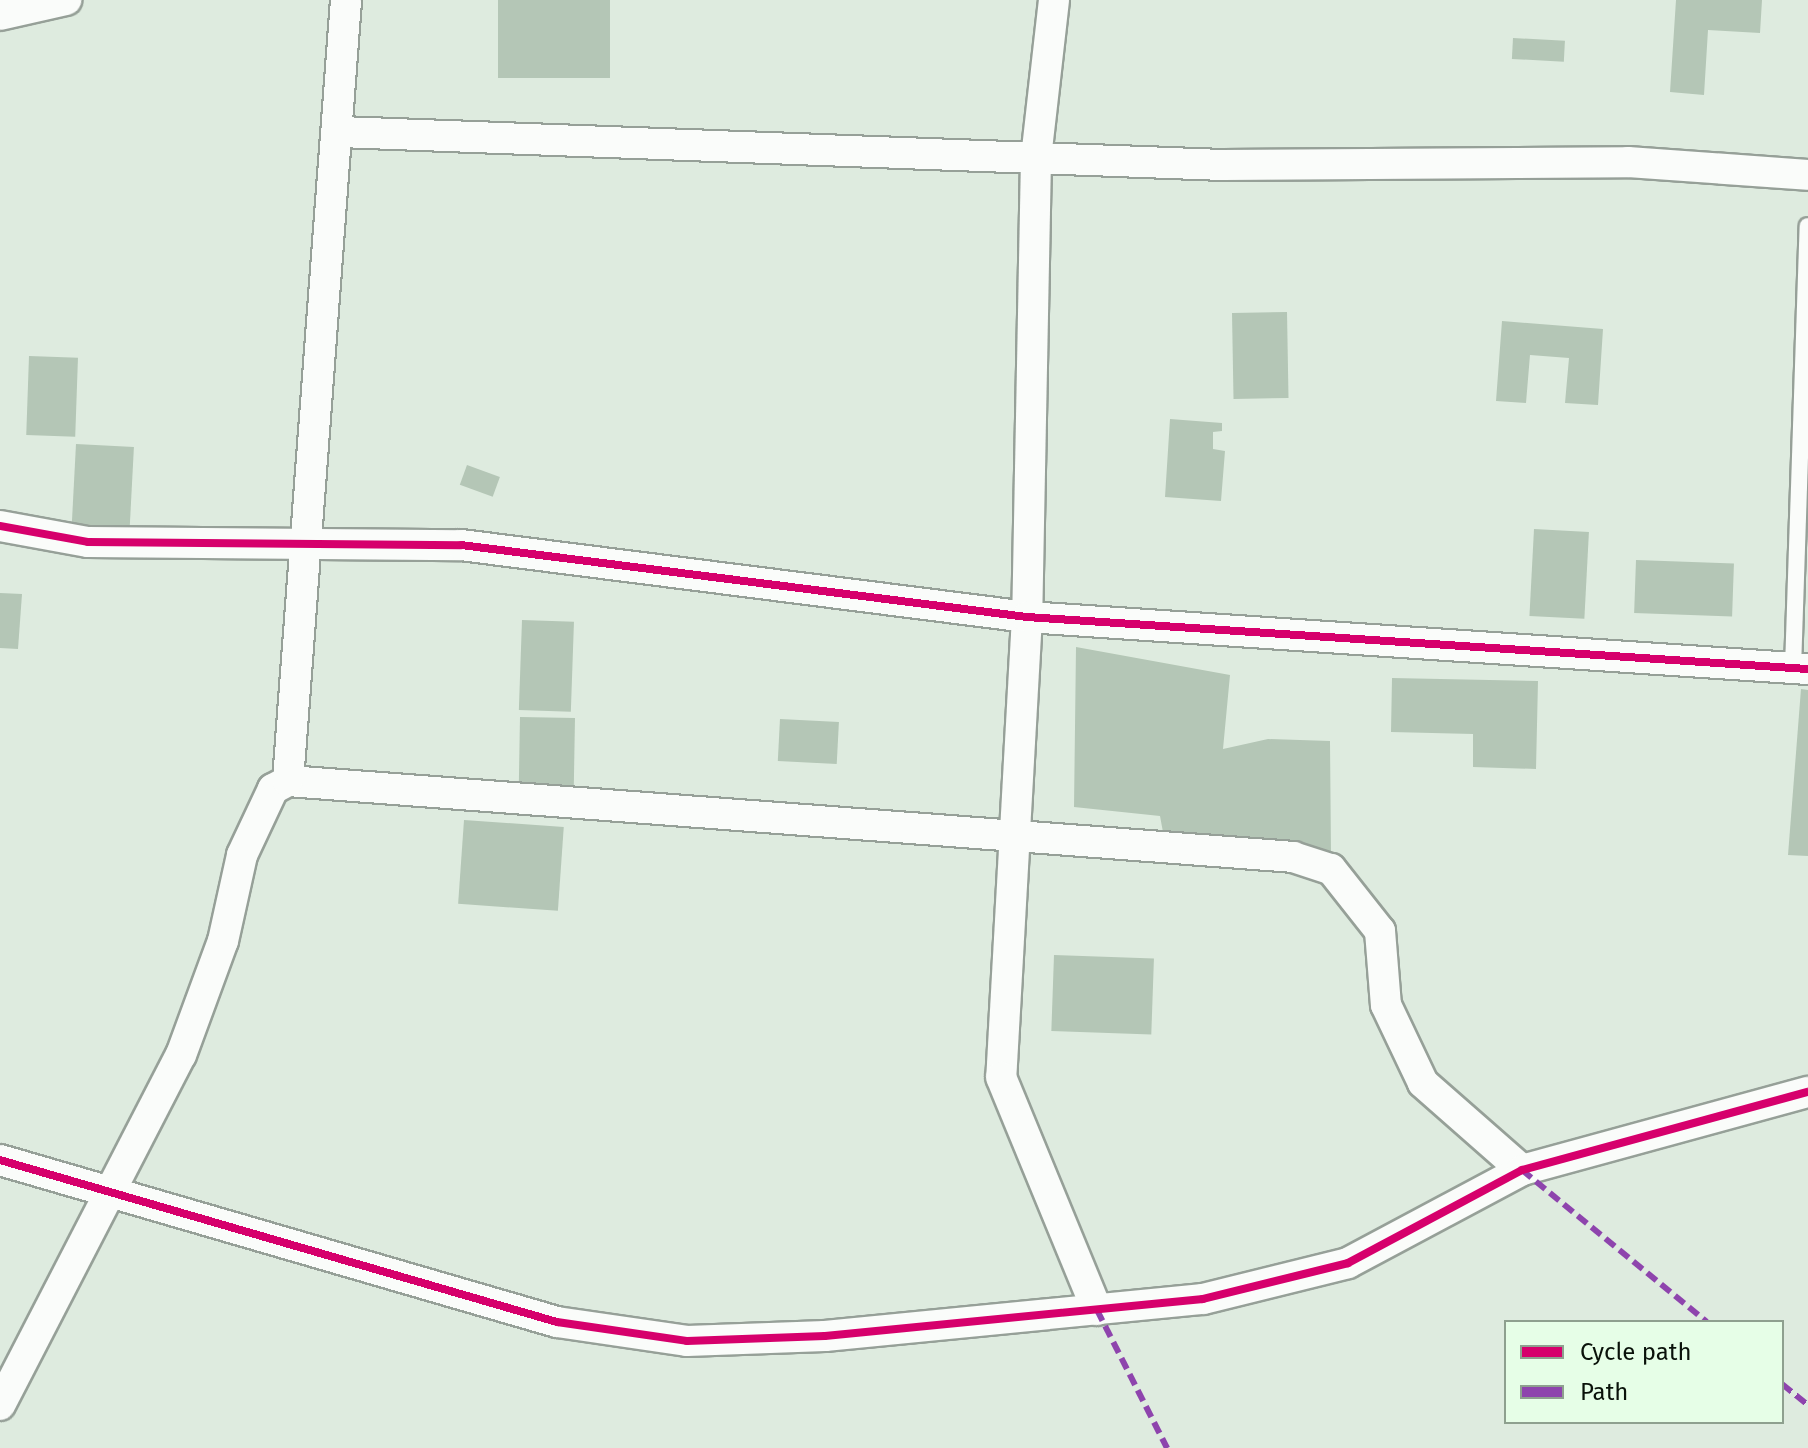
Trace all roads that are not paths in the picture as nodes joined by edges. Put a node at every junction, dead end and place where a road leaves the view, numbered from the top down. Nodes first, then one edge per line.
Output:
1 (66, 0) edge
2 (346, 0) edge
3 (1054, 0) edge
4 (0, 15) edge
5 (340, 132) junction
6 (1036, 158) junction
7 (1808, 175) edge
8 (1808, 226) edge
9 (0, 526) edge
10 (306, 541) junction
11 (1027, 617) junction
12 (1800, 668) edge
13 (288, 781) junction
14 (1018, 836) junction
15 (1808, 1092) edge
16 (0, 1160) edge
17 (1522, 1170) junction
18 (115, 1191) junction
19 (1097, 1310) junction
20 (0, 1405) edge

1 - 4 street
2 - 5 street
3 - 6 street
5 - 6 street
5 - 10 street
6 - 7 street
6 - 11 street
8 - 12 lane
9 - 10 street
10 - 11 street
10 - 13 street
11 - 12 street
11 - 14 street
13 - 14 street
13 - 18 street
14 - 17 street
14 - 19 street
15 - 17 street
16 - 18 street
17 - 19 street
18 - 19 street
18 - 20 street

